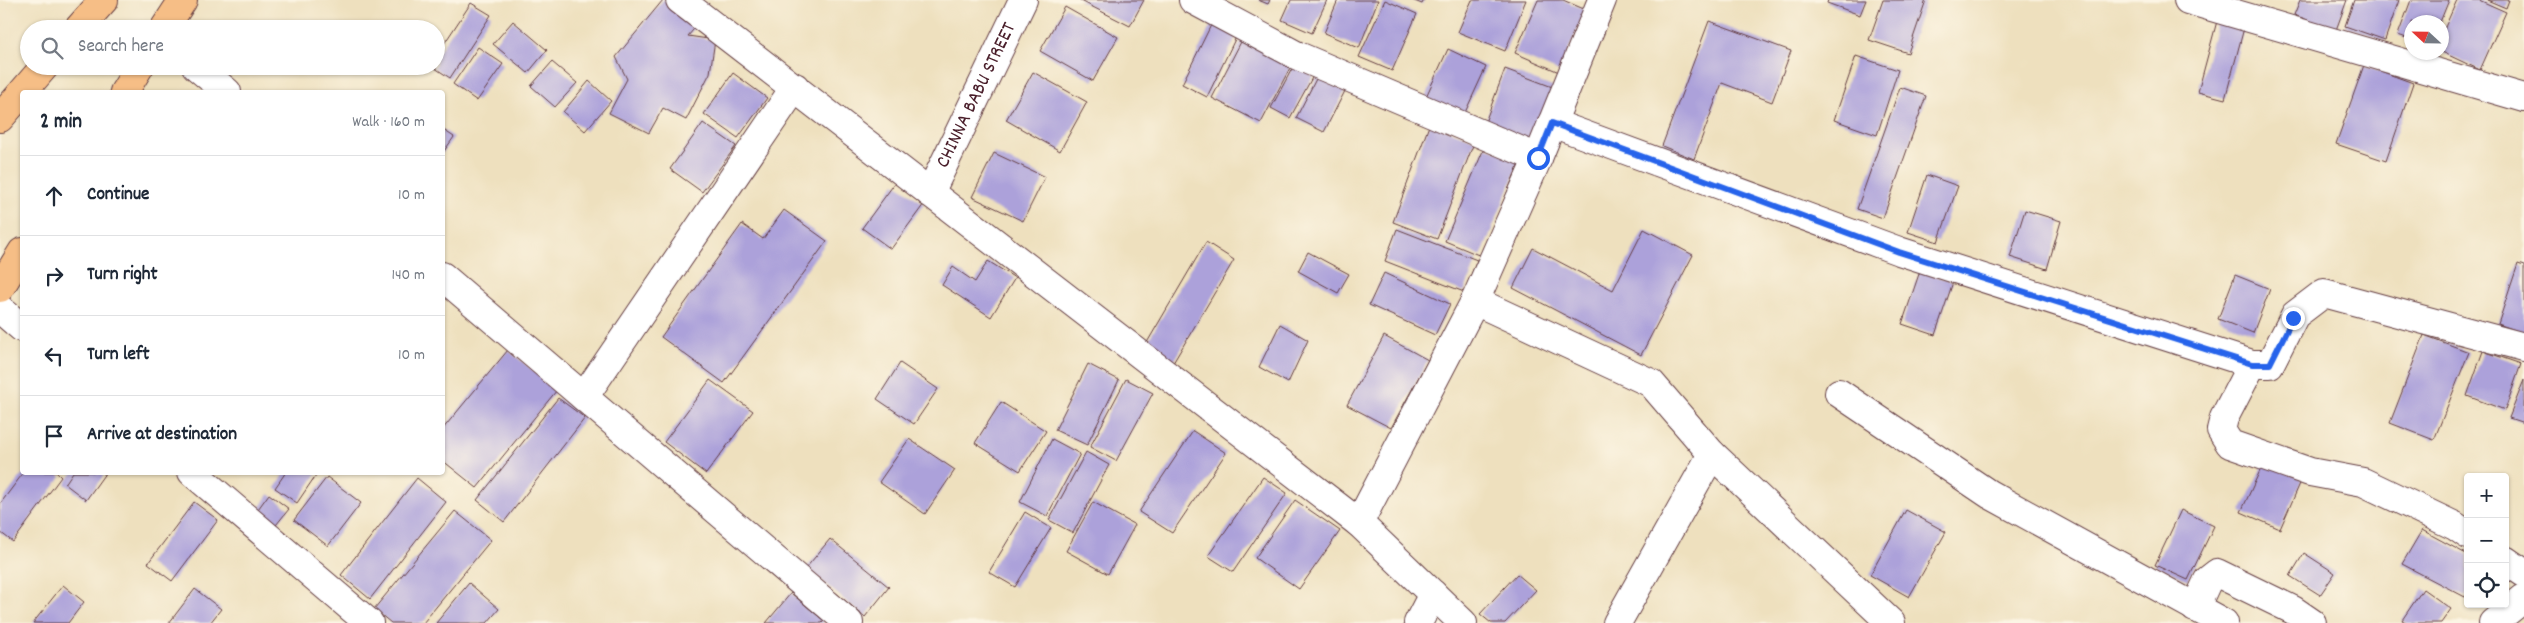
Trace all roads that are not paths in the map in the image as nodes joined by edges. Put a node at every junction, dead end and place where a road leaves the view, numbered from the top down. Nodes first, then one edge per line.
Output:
1 (104, 0) edge
2 (183, 0) edge
3 (680, 0) edge
4 (1023, 0) edge
5 (1193, 0) edge
6 (1602, 0) edge
7 (2188, 0) edge
8 (86, 20) edge
9 (170, 20) edge
10 (38, 75) edge
11 (134, 75) edge
12 (207, 75) edge
13 (795, 86) junction
14 (25, 90) edge
15 (125, 90) edge
16 (225, 90) edge
17 (20, 95) edge
18 (2524, 98) edge
19 (0, 118) edge
20 (1552, 123) junction
21 (1538, 158) junction
22 (930, 193) junction
23 (20, 255) edge
24 (445, 279) edge
25 (0, 288) edge
26 (1475, 301) junction
27 (0, 309) edge
28 (20, 326) edge
29 (2524, 347) edge
30 (2252, 364) junction
31 (1839, 393) dead end
32 (584, 397) junction
33 (1712, 454) junction
34 (196, 475) edge
35 (1359, 523) junction
36 (2464, 532) edge
37 (2509, 563) edge
38 (2524, 573) edge
39 (1433, 594) junction
40 (2524, 598) edge
41 (2195, 608) junction
42 (369, 623) edge
43 (849, 623) edge
44 (1418, 623) edge
45 (1463, 623) edge
46 (1618, 623) edge
47 (1891, 623) edge
48 (2224, 623) edge
49 (2312, 623) edge
50 (2493, 623) edge

1 - 8 main road
2 - 9 main road
3 - 13 street
4 - 22 street, CHINNA BABU STREET
5 - 21 street
6 - 20 street
7 - 18 street
10 - 14 main road
11 - 15 main road
12 - 16 street
13 - 22 street
13 - 32 street
17 - 19 main road
20 - 21 street
20 - 30 street
21 - 26 street
22 - 35 street
23 - 25 main road
24 - 32 street
26 - 33 street
26 - 35 street
27 - 28 street
29 - 30 street
30 - 36 street
31 - 41 street
32 - 43 street
33 - 46 street
33 - 47 street
34 - 42 street
35 - 39 street
37 - 38 street
39 - 44 street
39 - 45 street
40 - 50 street
41 - 48 street
41 - 49 street

